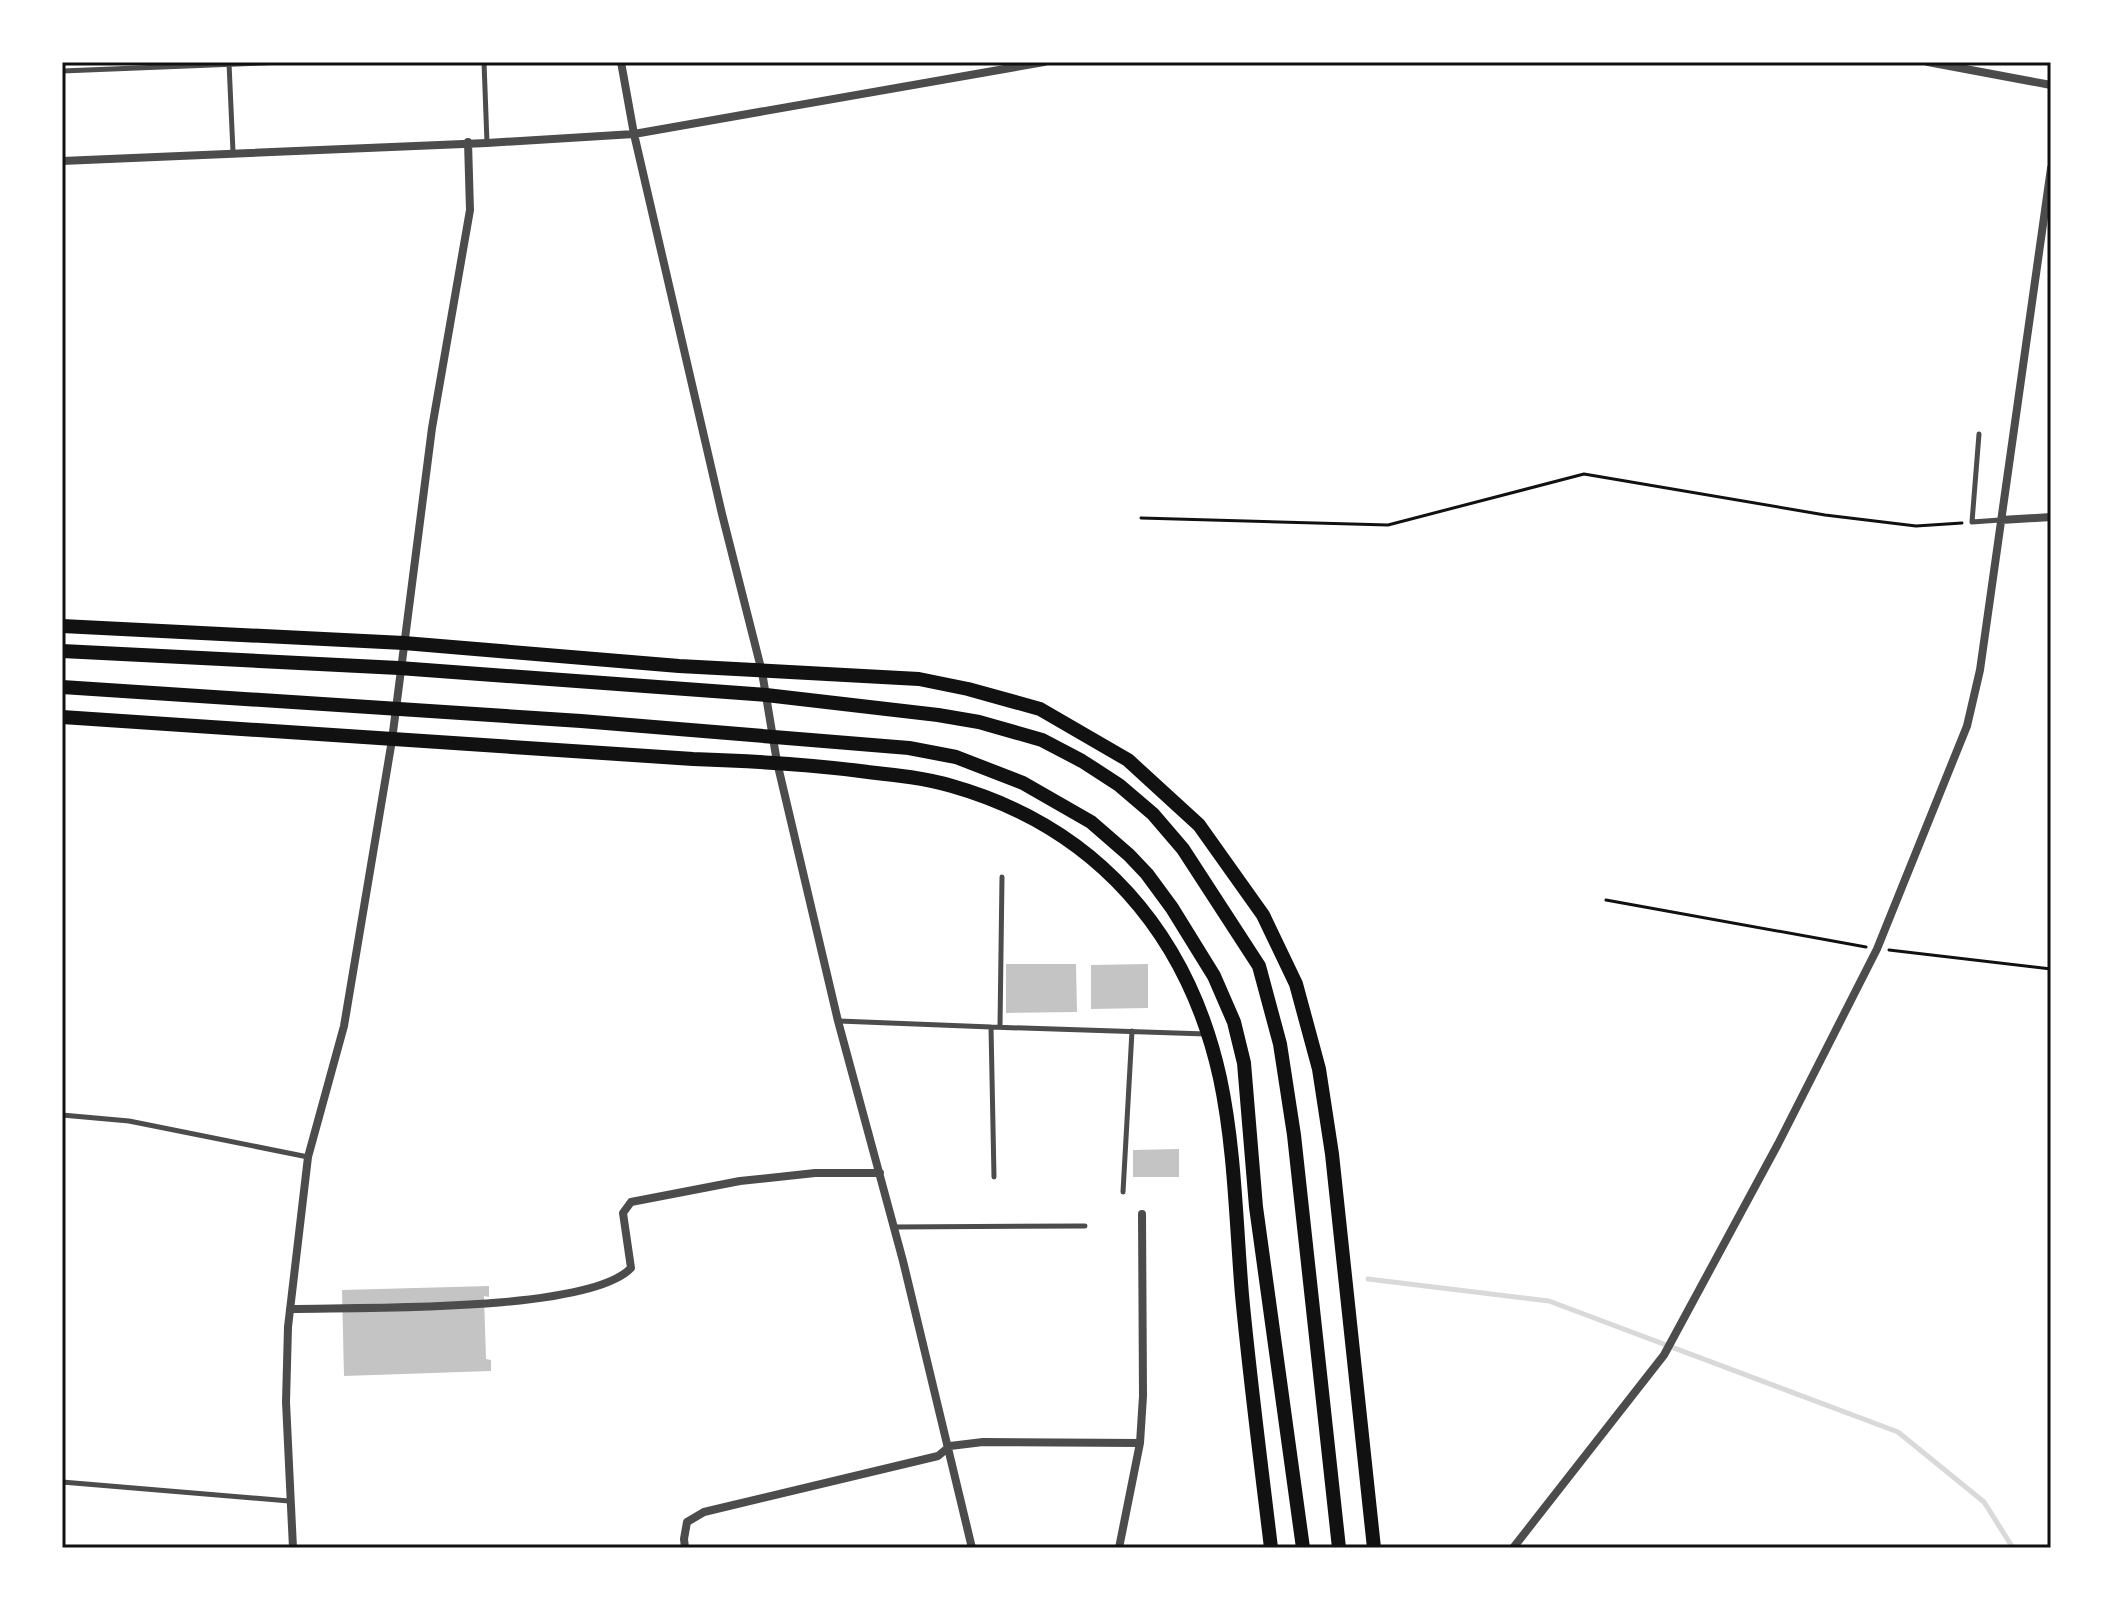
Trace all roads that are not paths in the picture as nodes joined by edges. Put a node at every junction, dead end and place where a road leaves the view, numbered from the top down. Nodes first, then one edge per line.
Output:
1 (285, 62) edge
2 (484, 62) edge
3 (621, 62) edge
4 (1044, 62) edge
5 (1928, 62) edge
6 (229, 63) edge
7 (62, 71) edge
8 (2051, 85) edge
9 (634, 134) junction
10 (468, 142) junction
11 (487, 143) junction
12 (233, 152) junction
13 (62, 161) edge
14 (2051, 168) edge
15 (1979, 434) dead end
16 (2051, 517) edge
17 (2001, 520) junction
18 (62, 626) edge
19 (404, 643) junction
20 (62, 651) edge
21 (399, 668) junction
22 (762, 672) junction
23 (62, 687) edge
24 (766, 695) junction
25 (394, 710) junction
26 (62, 717) edge
27 (772, 735) junction
28 (392, 740) junction
29 (777, 762) junction
30 (1002, 877) dead end
31 (838, 1021) junction
32 (991, 1027) junction
33 (1000, 1027) junction
34 (1132, 1031) junction
35 (1207, 1034) junction
36 (62, 1115) edge
37 (308, 1157) junction
38 (880, 1173) junction
39 (994, 1177) dead end
40 (1123, 1192) dead end
41 (1142, 1214) dead end
42 (1085, 1226) dead end
43 (894, 1227) junction
44 (290, 1309) junction
45 (1140, 1443) junction
46 (950, 1446) junction
47 (62, 1482) edge
48 (289, 1501) junction
49 (293, 1548) edge
50 (685, 1548) edge
51 (972, 1548) edge
52 (1119, 1548) edge
53 (1271, 1548) edge
54 (1303, 1548) edge
55 (1339, 1548) edge
56 (1374, 1548) edge
57 (1513, 1548) edge

1 - 6 lane
2 - 11 lane
3 - 9 street
4 - 9 street
5 - 8 street
6 - 7 lane
6 - 12 lane
9 - 11 street
9 - 22 street
10 - 11 street
10 - 12 street
10 - 19 street
12 - 13 street
14 - 17 street
15 - 17 lane
16 - 17 street
17 - 57 street
18 - 19 main road
19 - 21 street
19 - 22 main road
20 - 21 main road
21 - 24 main road
21 - 25 street
22 - 24 street
22 - 56 main road
23 - 25 main road
24 - 27 street
24 - 55 main road
25 - 27 main road
25 - 28 street
26 - 28 main road
27 - 29 street
27 - 54 main road
28 - 29 main road
28 - 37 street
29 - 31 street
29 - 35 main road
30 - 33 lane
31 - 32 lane
31 - 38 street
32 - 33 lane
32 - 39 lane
33 - 34 lane
34 - 35 lane
34 - 40 lane
35 - 53 main road
36 - 37 lane
37 - 44 street
38 - 43 street
38 - 44 street
41 - 45 street
42 - 43 lane
43 - 46 street
44 - 48 street
45 - 46 street
45 - 52 street
46 - 50 street
46 - 51 street
47 - 48 lane
48 - 49 street

